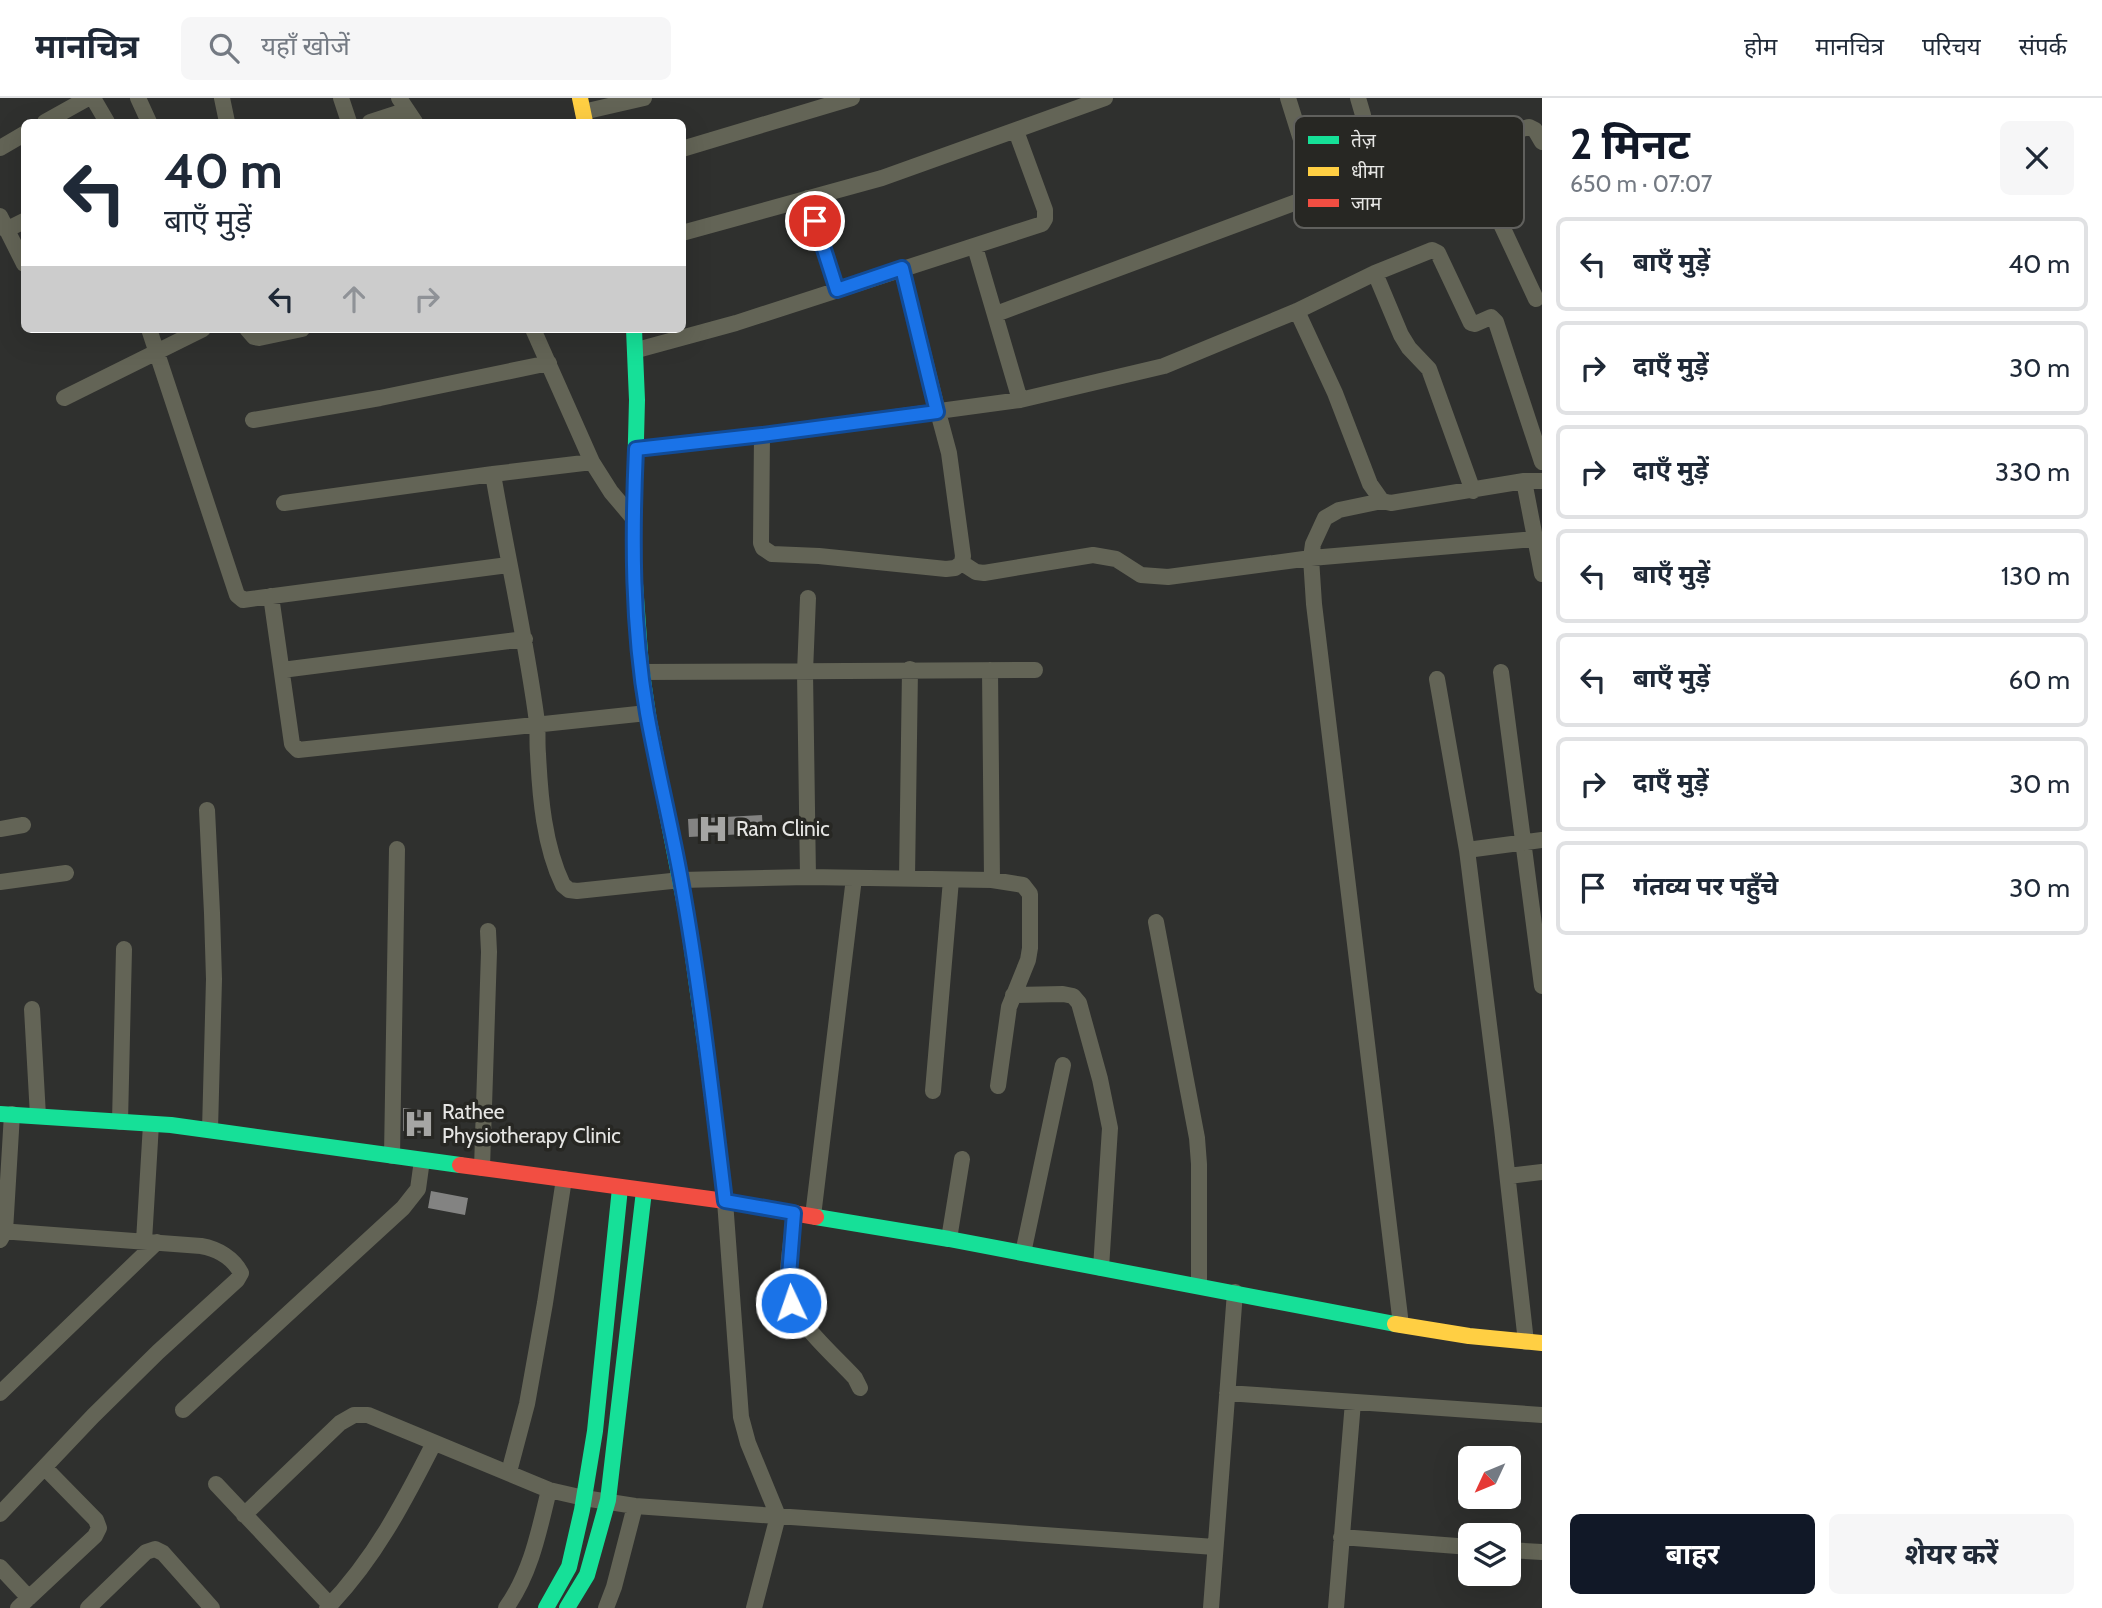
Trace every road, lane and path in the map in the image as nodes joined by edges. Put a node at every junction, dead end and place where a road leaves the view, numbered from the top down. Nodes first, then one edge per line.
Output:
1 (90, 98) edge
2 (138, 98) edge
3 (222, 98) edge
4 (341, 98) edge
5 (644, 98) edge
6 (852, 98) edge
7 (1105, 98) edge
8 (1288, 98) edge
9 (1358, 98) edge
10 (407, 110) edge
11 (583, 111) edge
12 (1363, 114) dead end
13 (1294, 117) edge
14 (51, 119) edge
15 (105, 119) edge
16 (148, 119) edge
17 (227, 119) edge
18 (348, 119) edge
19 (379, 119) edge
20 (1524, 128) edge
21 (1016, 131) junction
22 (21, 136) edge
23 (1542, 142) edge
24 (0, 148) edge
25 (686, 148) edge
26 (808, 198) junction
27 (1294, 203) edge
28 (21, 221) edge
29 (3, 223) edge
30 (1503, 228) edge
31 (686, 232) edge
32 (975, 247) junction
33 (21, 258) edge
34 (902, 268) junction
35 (1375, 273) junction
36 (837, 290) junction
37 (1536, 299) dead end
38 (1297, 311) junction
39 (996, 314) junction
40 (150, 333) edge
41 (196, 333) edge
42 (250, 333) edge
43 (283, 333) edge
44 (535, 333) edge
45 (635, 333) edge
46 (637, 350) junction
47 (158, 353) junction
48 (549, 363) junction
49 (64, 398) dead end
50 (1020, 400) junction
51 (937, 412) junction
52 (253, 421) dead end
53 (762, 435) junction
54 (636, 449) junction
55 (592, 462) junction
56 (1542, 462) edge
57 (493, 474) junction
58 (1524, 481) junction
59 (1542, 481) edge
60 (1473, 491) junction
61 (1382, 501) junction
62 (284, 503) dead end
63 (633, 518) junction
64 (1535, 539) junction
65 (1311, 558) junction
66 (962, 563) junction
67 (508, 565) junction
68 (1542, 574) edge
69 (271, 596) junction
70 (808, 598) dead end
71 (525, 639) junction
72 (910, 669) junction
73 (282, 670) junction
74 (990, 670) junction
75 (1035, 670) dead end
76 (641, 672) junction
77 (805, 672) junction
78 (1501, 672) dead end
79 (1437, 679) dead end
80 (647, 713) junction
81 (537, 726) junction
82 (207, 810) dead end
83 (23, 825) dead end
84 (0, 829) edge
85 (1542, 840) edge
86 (1524, 842) junction
87 (397, 849) dead end
88 (1468, 850) junction
89 (66, 873) dead end
90 (808, 877) junction
91 (854, 878) junction
92 (907, 879) junction
93 (681, 880) junction
94 (951, 880) junction
95 (992, 880) junction
96 (0, 882) edge
97 (1156, 922) dead end
98 (488, 931) dead end
99 (124, 948) dead end
100 (1542, 986) edge
101 (1013, 995) junction
102 (32, 1009) dead end
103 (1063, 1065) dead end
104 (998, 1086) dead end
105 (933, 1091) dead end
106 (6, 1114) edge
107 (38, 1116) junction
108 (120, 1122) junction
109 (151, 1124) junction
110 (210, 1130) junction
111 (392, 1156) junction
112 (422, 1160) junction
113 (962, 1160) dead end
114 (482, 1168) junction
115 (1542, 1172) edge
116 (1508, 1176) junction
117 (564, 1179) junction
118 (620, 1188) junction
119 (644, 1191) junction
120 (725, 1201) junction
121 (794, 1213) junction
122 (813, 1216) junction
123 (2, 1234) edge
124 (949, 1239) junction
125 (150, 1242) junction
126 (1023, 1253) junction
127 (1101, 1268) junction
128 (1199, 1286) junction
129 (1235, 1293) junction
130 (1401, 1325) junction
131 (1534, 1342) edge
132 (860, 1388) dead end
133 (0, 1393) edge
134 (1227, 1393) junction
135 (1353, 1402) junction
136 (183, 1410) dead end
137 (1542, 1415) edge
138 (434, 1443) junction
139 (45, 1468) junction
140 (509, 1472) junction
141 (216, 1484) dead end
142 (549, 1490) junction
143 (584, 1499) junction
144 (608, 1500) junction
145 (635, 1506) junction
146 (0, 1514) edge
147 (244, 1515) junction
148 (778, 1516) junction
149 (1341, 1537) junction
150 (1458, 1546) edge
151 (1215, 1547) junction
152 (1521, 1551) edge
153 (1542, 1552) edge
154 (0, 1567) edge
155 (24, 1603) edge
156 (329, 1606) edge
157 (88, 1608) edge
158 (212, 1608) edge
159 (506, 1608) edge
160 (546, 1608) edge
161 (567, 1608) edge
162 (606, 1608) edge
163 (754, 1608) edge
164 (1211, 1608) edge
165 (1336, 1608) edge

1 - 14 street
1 - 15 street
2 - 16 street
3 - 17 street
4 - 18 street
5 - 11 street
6 - 25 street
7 - 21 street
8 - 13 street
9 - 12 street
10 - 19 street
20 - 23 street
21 - 26 street
21 - 32 street
22 - 24 street
26 - 31 street
26 - 36 street
27 - 39 street
28 - 29 street
29 - 33 street
30 - 37 street
32 - 34 street
32 - 39 street
34 - 36 street
34 - 51 street
35 - 38 street
35 - 56 street
35 - 60 street
36 - 46 street
38 - 50 street
38 - 61 street
39 - 50 street
40 - 47 street
41 - 47 street
42 - 43 street
44 - 48 street
45 - 46 street
46 - 54 street
47 - 49 street
47 - 69 street
48 - 52 street
48 - 55 street
50 - 51 street
51 - 53 street
51 - 66 street
53 - 54 street
53 - 66 street
54 - 63 street
55 - 57 street
55 - 63 street
57 - 62 street
57 - 67 street
58 - 59 street
58 - 60 street
58 - 64 street
60 - 61 street
61 - 65 street
63 - 76 street
64 - 65 street
64 - 68 street
65 - 66 street
65 - 130 street
67 - 69 street
67 - 71 street
69 - 73 street
70 - 77 street
71 - 73 street
71 - 81 street
72 - 74 street
72 - 77 street
72 - 92 street
73 - 81 street
74 - 75 street
74 - 95 street
76 - 77 street
76 - 80 street
77 - 90 street
78 - 86 street
79 - 88 street
80 - 81 street
80 - 93 street
81 - 93 street
82 - 110 street
83 - 84 street
85 - 86 street
86 - 88 street
86 - 100 street
87 - 111 street
88 - 116 street
89 - 96 street
90 - 91 street
90 - 93 street
91 - 92 street
91 - 122 street
92 - 94 street
93 - 120 street
94 - 95 street
94 - 105 street
95 - 101 street
97 - 128 street
98 - 114 street
99 - 108 street
101 - 104 street
101 - 127 street
102 - 107 street
103 - 126 street
106 - 107 street
106 - 123 street
107 - 108 street
108 - 109 street
109 - 110 street
109 - 125 street
110 - 111 street
111 - 112 street
112 - 114 street
112 - 136 street
113 - 124 street
114 - 117 street
115 - 116 street
116 - 131 street
117 - 118 street
117 - 140 street
118 - 119 street
118 - 143 street
119 - 120 street
119 - 144 street
120 - 121 street
120 - 148 street
121 - 122 street
121 - 132 street
122 - 124 street
123 - 125 street
124 - 126 street
125 - 133 street
125 - 139 street
126 - 127 street
127 - 128 street
128 - 129 street
129 - 130 street
129 - 134 street
130 - 131 street
134 - 135 street
134 - 151 street
135 - 137 street
135 - 149 street
138 - 140 street
138 - 147 street
138 - 156 street
139 - 146 street
139 - 155 street
140 - 142 street
141 - 147 street
142 - 143 street
142 - 159 street
143 - 144 street
143 - 160 street
144 - 145 street
144 - 161 street
145 - 148 street
145 - 162 street
147 - 156 street
148 - 151 street
148 - 163 street
149 - 150 street
149 - 165 street
151 - 164 street
152 - 153 street
154 - 155 street
157 - 158 street

